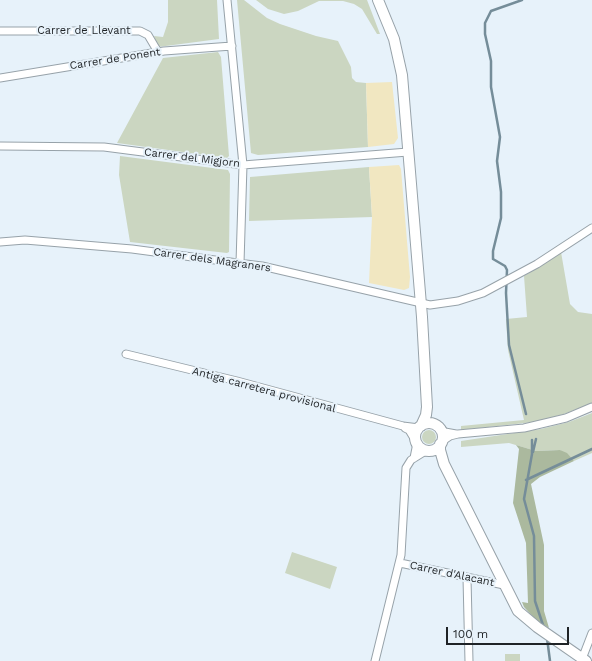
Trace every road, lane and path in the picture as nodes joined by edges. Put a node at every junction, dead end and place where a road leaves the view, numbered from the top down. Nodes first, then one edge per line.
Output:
1 (227, 0) edge
2 (378, 0) edge
3 (0, 31) edge
4 (232, 46) junction
5 (158, 52) junction
6 (0, 78) edge
7 (0, 146) edge
8 (408, 152) junction
9 (243, 165) junction
10 (592, 228) edge
11 (0, 242) edge
12 (240, 263) junction
13 (421, 302) junction
14 (126, 354) dead end
15 (427, 407) junction
16 (592, 407) edge
17 (403, 426) junction
18 (436, 426) junction
19 (420, 427) junction
20 (458, 434) junction
21 (416, 442) junction
22 (441, 443) junction
23 (429, 450) junction
24 (414, 458) junction
25 (444, 464) junction
26 (400, 563) junction
27 (467, 578) junction
28 (504, 586) junction
29 (592, 633) edge
30 (584, 660) edge
31 (375, 661) edge
32 (469, 661) edge

1 - 4 street
2 - 8 street
3 - 5 street, Carrer de Llevant
4 - 5 street, Carrer de Ponent
4 - 9 street
5 - 6 street, Carrer de Ponent
7 - 9 street, Carrer del Migjorn
8 - 9 street, Carrer del Migjorn
8 - 13 street
9 - 12 street
10 - 13 street, Carrer dels Magraners
11 - 12 street, Carrer dels Magraners
12 - 13 street, Carrer dels Magraners
13 - 15 street
14 - 17 street, Antiga carretera provisional
15 - 18 street
15 - 19 street
16 - 20 street
17 - 19 street, Antiga carretera provisional
17 - 21 street
18 - 19 street
18 - 20 street
18 - 22 street
19 - 21 street
20 - 22 street
21 - 23 street
21 - 24 street
22 - 23 street
22 - 25 street
23 - 24 street
23 - 25 street
24 - 26 street
25 - 28 street
26 - 27 street, Carrer d'Alacant
26 - 31 street
27 - 28 street, Carrer d'Alacant
27 - 32 street
28 - 30 street
29 - 30 street

